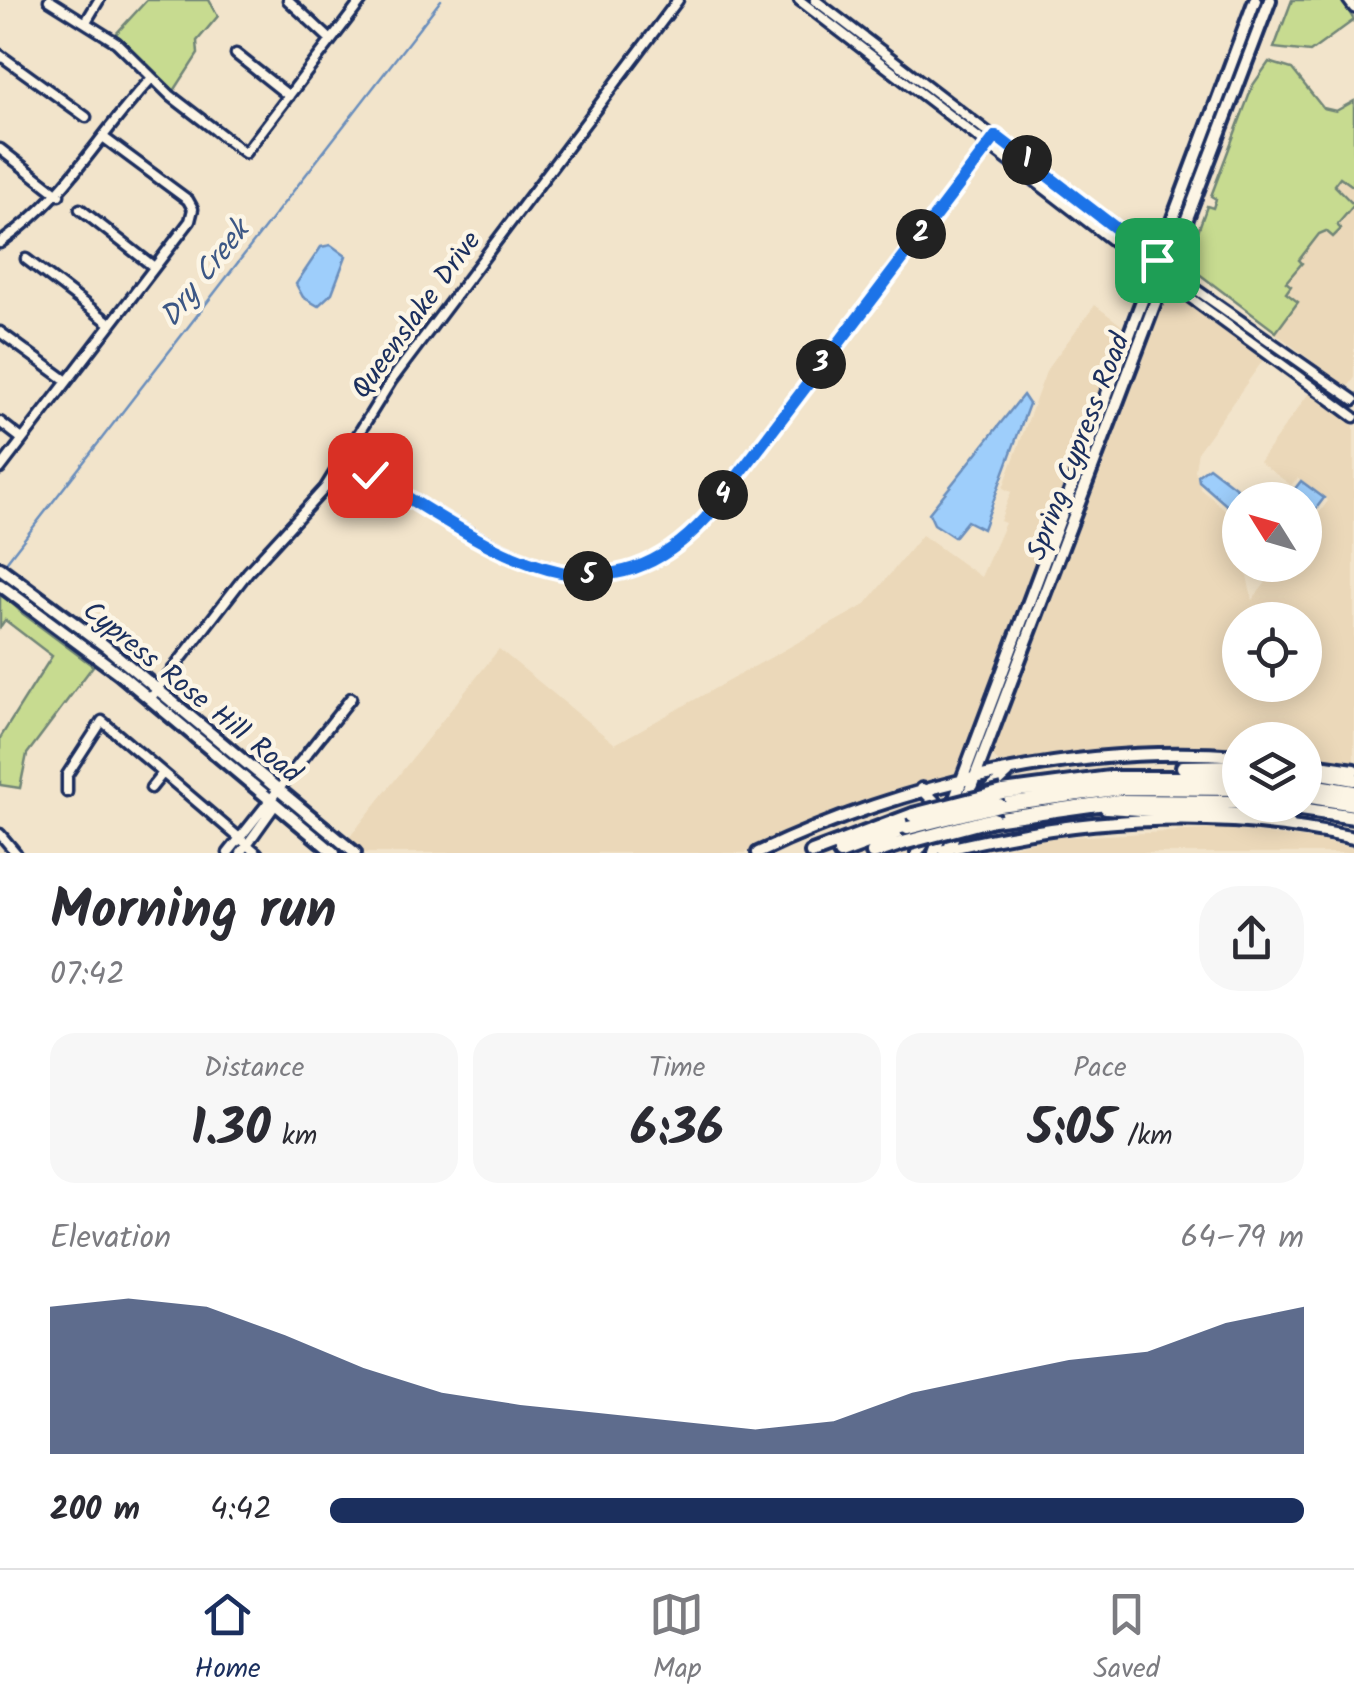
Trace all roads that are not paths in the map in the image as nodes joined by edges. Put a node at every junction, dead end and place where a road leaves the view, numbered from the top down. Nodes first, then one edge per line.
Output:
1 (49, 0) edge
2 (98, 0) edge
3 (288, 0) edge
4 (362, 0) edge
5 (678, 0) edge
6 (799, 0) edge
7 (815, 0) edge
8 (1254, 0) edge
9 (1270, 0) edge
10 (1348, 0) edge
11 (1354, 8) edge
12 (87, 20) junction
13 (331, 40) junction
14 (236, 54) dead end
15 (0, 55) edge
16 (906, 75) junction
17 (151, 79) junction
18 (289, 96) junction
19 (86, 118) dead end
20 (103, 137) junction
21 (993, 139) junction
22 (1202, 142) junction
23 (1215, 146) junction
24 (0, 149) edge
25 (59, 195) junction
26 (80, 209) dead end
27 (0, 242) edge
28 (26, 259) dead end
29 (1155, 266) junction
30 (154, 267) junction
31 (1166, 274) junction
32 (111, 324) junction
33 (0, 332) edge
34 (67, 381) junction
35 (1105, 398) junction
36 (1354, 399) edge
37 (1117, 404) junction
38 (1352, 416) edge
39 (0, 422) edge
40 (22, 439) junction
41 (344, 459) junction
42 (0, 469) edge
43 (1068, 496) junction
44 (1081, 499) junction
45 (0, 568) edge
46 (1, 586) edge
47 (1027, 623) junction
48 (154, 694) junction
49 (351, 698) dead end
50 (1222, 756) edge
51 (1222, 766) edge
52 (1322, 768) edge
53 (1354, 770) edge
54 (1322, 771) edge
55 (163, 773) junction
56 (1009, 773) junction
57 (1169, 776) junction
58 (1222, 777) edge
59 (974, 778) junction
60 (1354, 779) edge
61 (961, 782) junction
62 (1322, 787) edge
63 (151, 788) dead end
64 (280, 790) junction
65 (922, 790) junction
66 (1222, 790) edge
67 (67, 792) dead end
68 (1354, 792) edge
69 (1322, 799) edge
70 (272, 802) junction
71 (1222, 802) edge
72 (1094, 803) junction
73 (1354, 804) edge
74 (999, 805) junction
75 (1322, 812) edge
76 (1354, 817) edge
77 (910, 822) junction
78 (1289, 826) junction
79 (0, 834) edge
80 (1354, 838) edge
81 (244, 841) junction
82 (986, 841) junction
83 (948, 851) edge
84 (16, 853) edge
85 (228, 853) edge
86 (241, 853) edge
87 (258, 853) edge
88 (334, 853) edge
89 (355, 853) edge
90 (758, 853) edge
91 (812, 853) edge
92 (840, 853) edge
93 (873, 853) edge
94 (917, 853) edge
95 (934, 853) edge

1 - 12 street
2 - 12 street
3 - 13 street
4 - 13 street
5 - 41 street, Queenslake Drive
6 - 16 street
7 - 16 street
8 - 22 main road, Spring Cypress Road
9 - 23 main road, Spring Cypress Road
10 - 11 street
12 - 17 street
13 - 18 street
14 - 18 street
15 - 19 street
16 - 21 street
17 - 18 street
17 - 20 street
20 - 25 street
20 - 30 street
21 - 29 street
21 - 41 street
22 - 23 main road
22 - 29 main road, Spring Cypress Road
23 - 31 main road, Spring Cypress Road
24 - 25 street
25 - 27 street
26 - 30 street
28 - 32 street
29 - 31 street
29 - 35 main road, Spring Cypress Road
30 - 32 street
31 - 36 street
31 - 37 main road, Spring Cypress Road
31 - 38 street
32 - 34 street
33 - 34 street
34 - 40 street
35 - 37 main road
35 - 43 main road, Spring Cypress Road
36 - 38 street
37 - 44 main road, Spring Cypress Road
39 - 40 street
40 - 42 street
41 - 48 street, Queenslake Drive
43 - 44 main road
43 - 47 main road, Spring Cypress Road
44 - 47 main road, Spring Cypress Road
45 - 48 main road, Cypress Rose Hill Road
46 - 48 main road, Cypress Rose Hill Road
47 - 59 main road, Spring Cypress Road
47 - 61 main road, Spring Cypress Road
48 - 64 main road, Cypress Rose Hill Road
48 - 70 main road, Cypress Rose Hill Road
49 - 64 street
50 - 56 main road
51 - 57 highway
52 - 53 main road
54 - 60 highway
55 - 63 street
55 - 67 street
55 - 81 street
56 - 59 main road
56 - 82 main road
57 - 58 highway
57 - 74 highway
59 - 61 main road
59 - 83 main road, Spring Cypress Road
61 - 65 main road
61 - 95 main road, Spring Cypress Road
62 - 68 highway
64 - 70 street
64 - 89 main road, Cypress Rose Hill Road
65 - 90 main road
65 - 94 main road
66 - 74 highway
69 - 73 highway
70 - 81 street
70 - 88 main road, Cypress Rose Hill Road
71 - 72 highway
72 - 74 highway
72 - 78 highway
74 - 77 highway, bridge
74 - 93 highway, bridge
75 - 76 highway
77 - 91 highway
77 - 92 highway
78 - 80 main road
78 - 82 main road
79 - 84 street
81 - 85 street
81 - 86 street
81 - 87 street
82 - 83 main road
83 - 95 main road

